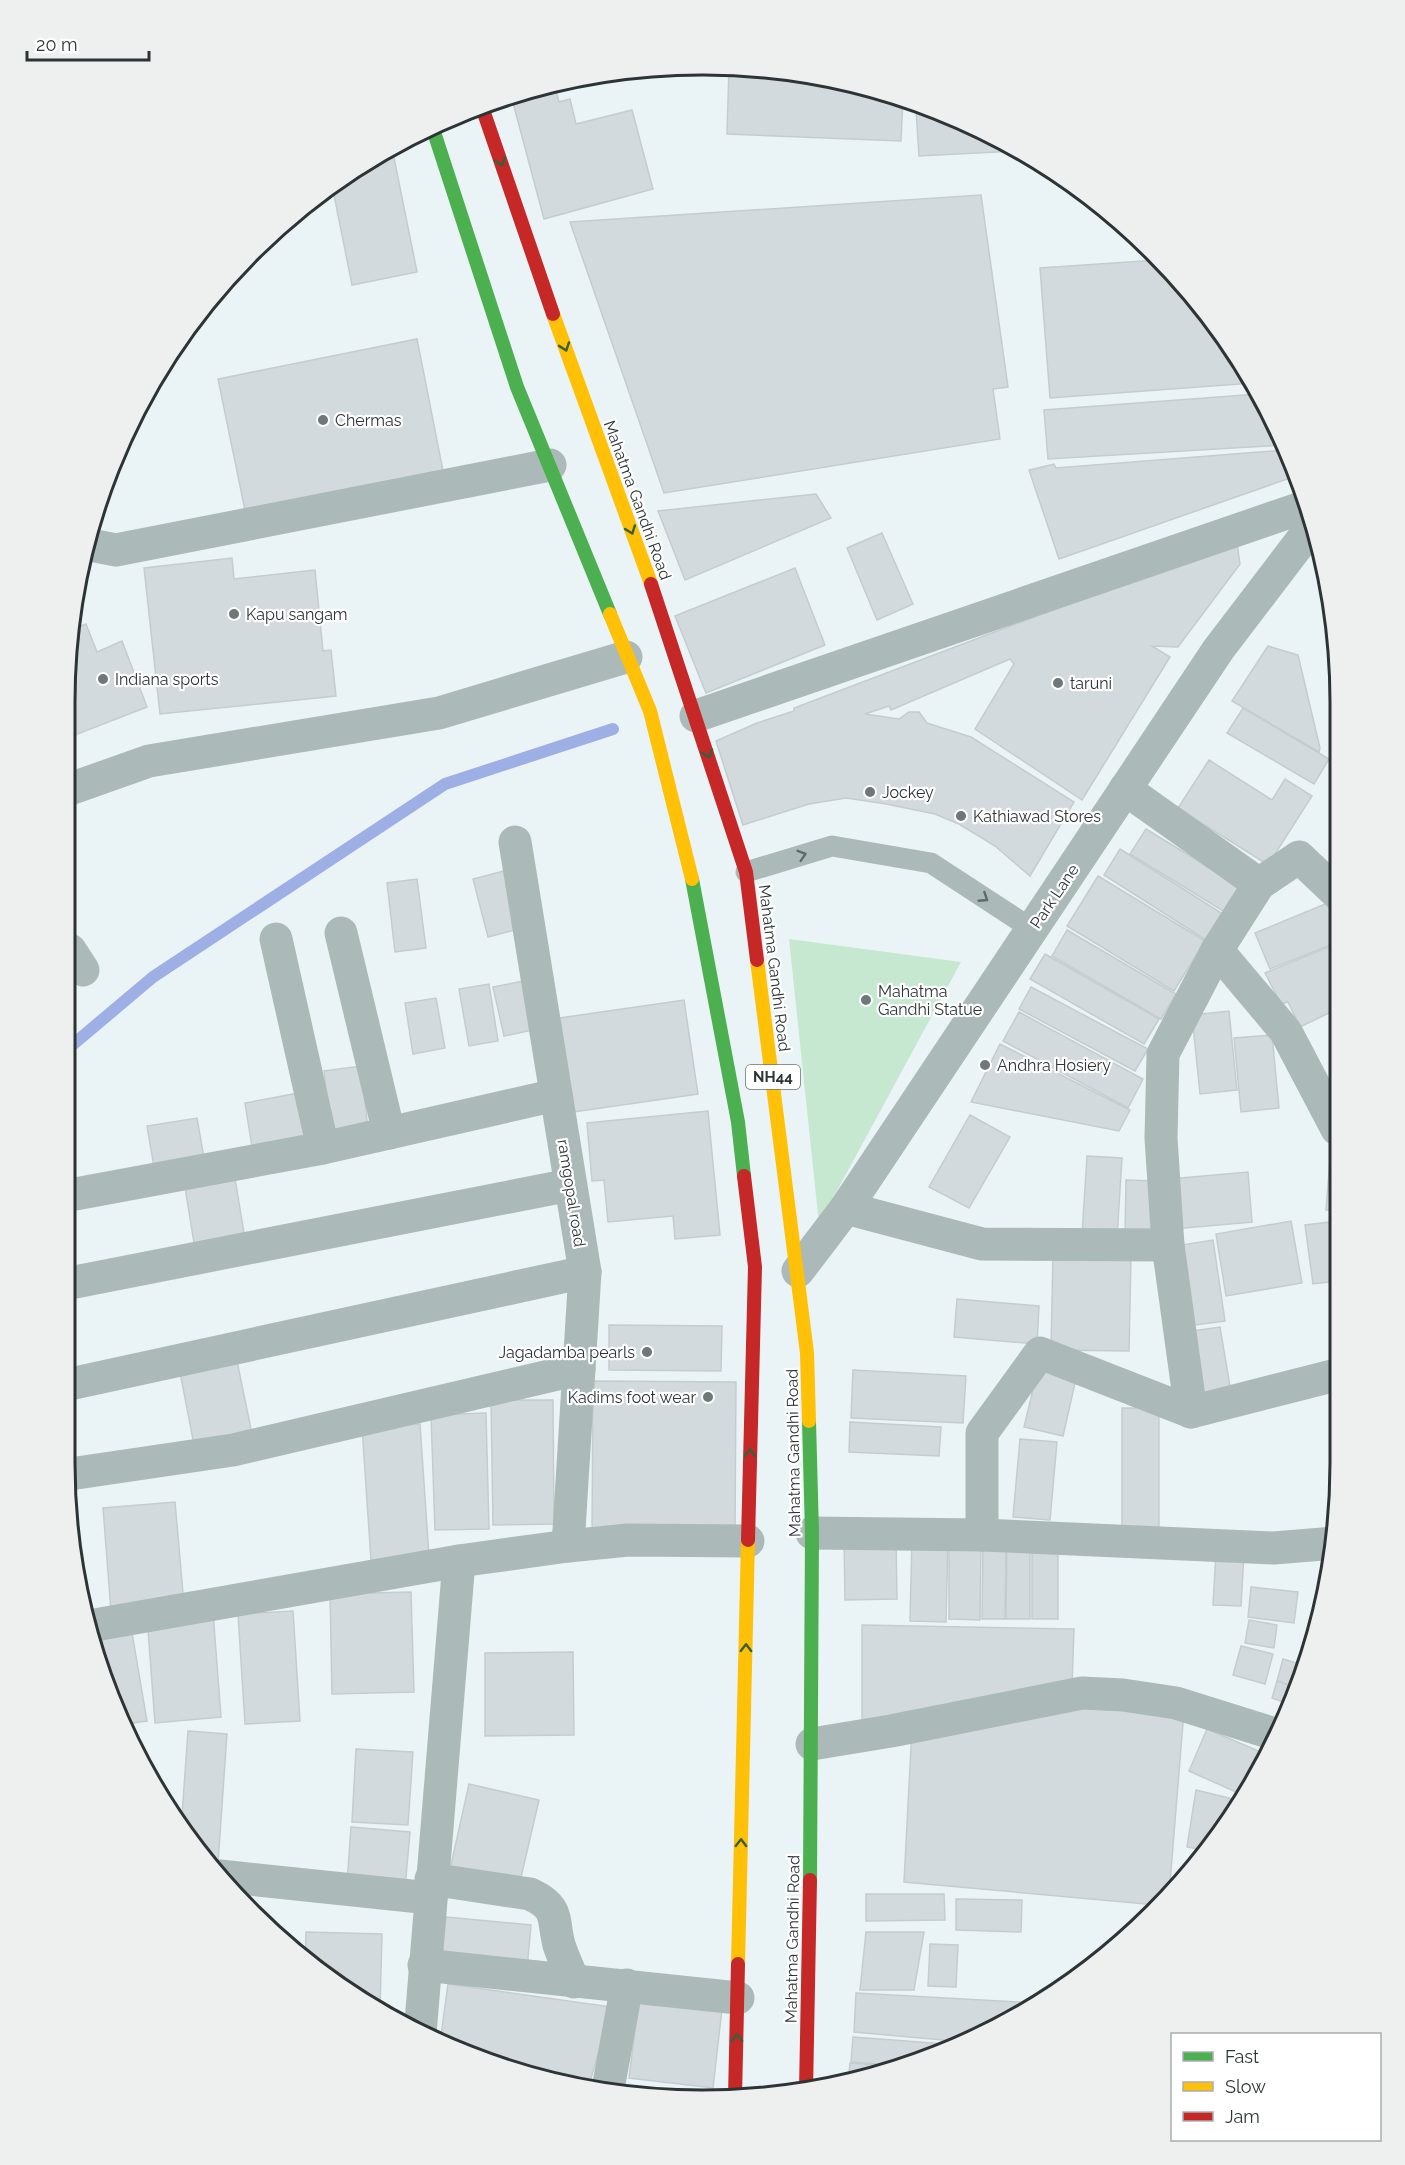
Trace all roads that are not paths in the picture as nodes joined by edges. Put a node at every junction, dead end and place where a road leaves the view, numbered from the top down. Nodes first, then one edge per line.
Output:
1 (485, 114) edge
2 (435, 135) edge
3 (550, 465) junction
4 (1299, 509) edge
5 (1307, 533) edge
6 (95, 546) edge
7 (626, 657) junction
8 (696, 716) junction
9 (75, 787) edge
10 (1125, 789) junction
11 (515, 842) dead end
12 (746, 872) junction
13 (1259, 884) junction
14 (1330, 886) edge
15 (1032, 929) junction
16 (341, 933) dead end
17 (276, 939) dead end
18 (1217, 950) junction
19 (556, 1095) junction
20 (1330, 1116) edge
21 (389, 1133) junction
22 (323, 1148) junction
23 (570, 1185) junction
24 (75, 1194) edge
25 (846, 1208) junction
26 (1168, 1245) junction
27 (798, 1271) junction
28 (585, 1272) junction
29 (75, 1282) edge
30 (579, 1369) junction
31 (1330, 1377) edge
32 (75, 1382) edge
33 (1191, 1412) junction
34 (75, 1473) edge
35 (812, 1533) junction
36 (982, 1535) junction
37 (748, 1541) junction
38 (1325, 1544) edge
39 (568, 1546) junction
40 (459, 1560) junction
41 (96, 1625) edge
42 (1269, 1732) edge
43 (812, 1744) junction
44 (232, 1877) edge
45 (430, 1889) junction
46 (424, 1965) junction
47 (574, 1982) junction
48 (627, 1985) junction
49 (738, 1998) junction
50 (421, 2023) edge
51 (806, 2081) edge
52 (609, 2083) edge
53 (735, 2089) edge

1 -> 8 highway, Mahatma Gandhi Road / NH44
2 - 3 highway, NH44
3 - 6 street
3 - 7 highway, NH44
4 - 8 street
5 - 10 street, Park Lane
7 - 9 street
37 -> 7 highway, NH44
8 -> 12 highway, Mahatma Gandhi Road / NH44
10 - 13 street
10 - 15 street, Park Lane
11 - 19 street, ramgopal road
12 -> 15 lane
12 - 27 highway, Mahatma Gandhi Road / NH44
13 - 14 street
13 - 18 street
15 - 25 street, Park Lane
16 - 21 street
17 - 22 street
18 - 20 street
18 - 26 street
19 - 21 street
19 - 23 street, ramgopal road
21 - 22 street
22 - 24 street
23 - 28 street, ramgopal road
23 - 29 street
25 - 26 street
25 - 27 street, Park Lane
26 - 33 street
27 - 35 highway, Mahatma Gandhi Road / NH44
28 - 30 street, ramgopal road
28 - 32 street
30 - 34 street
30 - 39 street, ramgopal road
31 - 33 street
33 - 36 street
35 - 36 street
35 - 43 highway, Mahatma Gandhi Road / NH44
36 - 38 street
37 - 39 street
49 -> 37 highway, NH44
39 - 40 street
40 - 41 street
40 - 45 street
42 - 43 street
43 - 51 highway, Mahatma Gandhi Road / NH44
44 - 45 street
45 - 46 street
45 - 47 street
46 - 47 street
46 - 50 street
47 - 48 street
48 - 49 street
48 - 52 street
53 -> 49 highway, NH44

